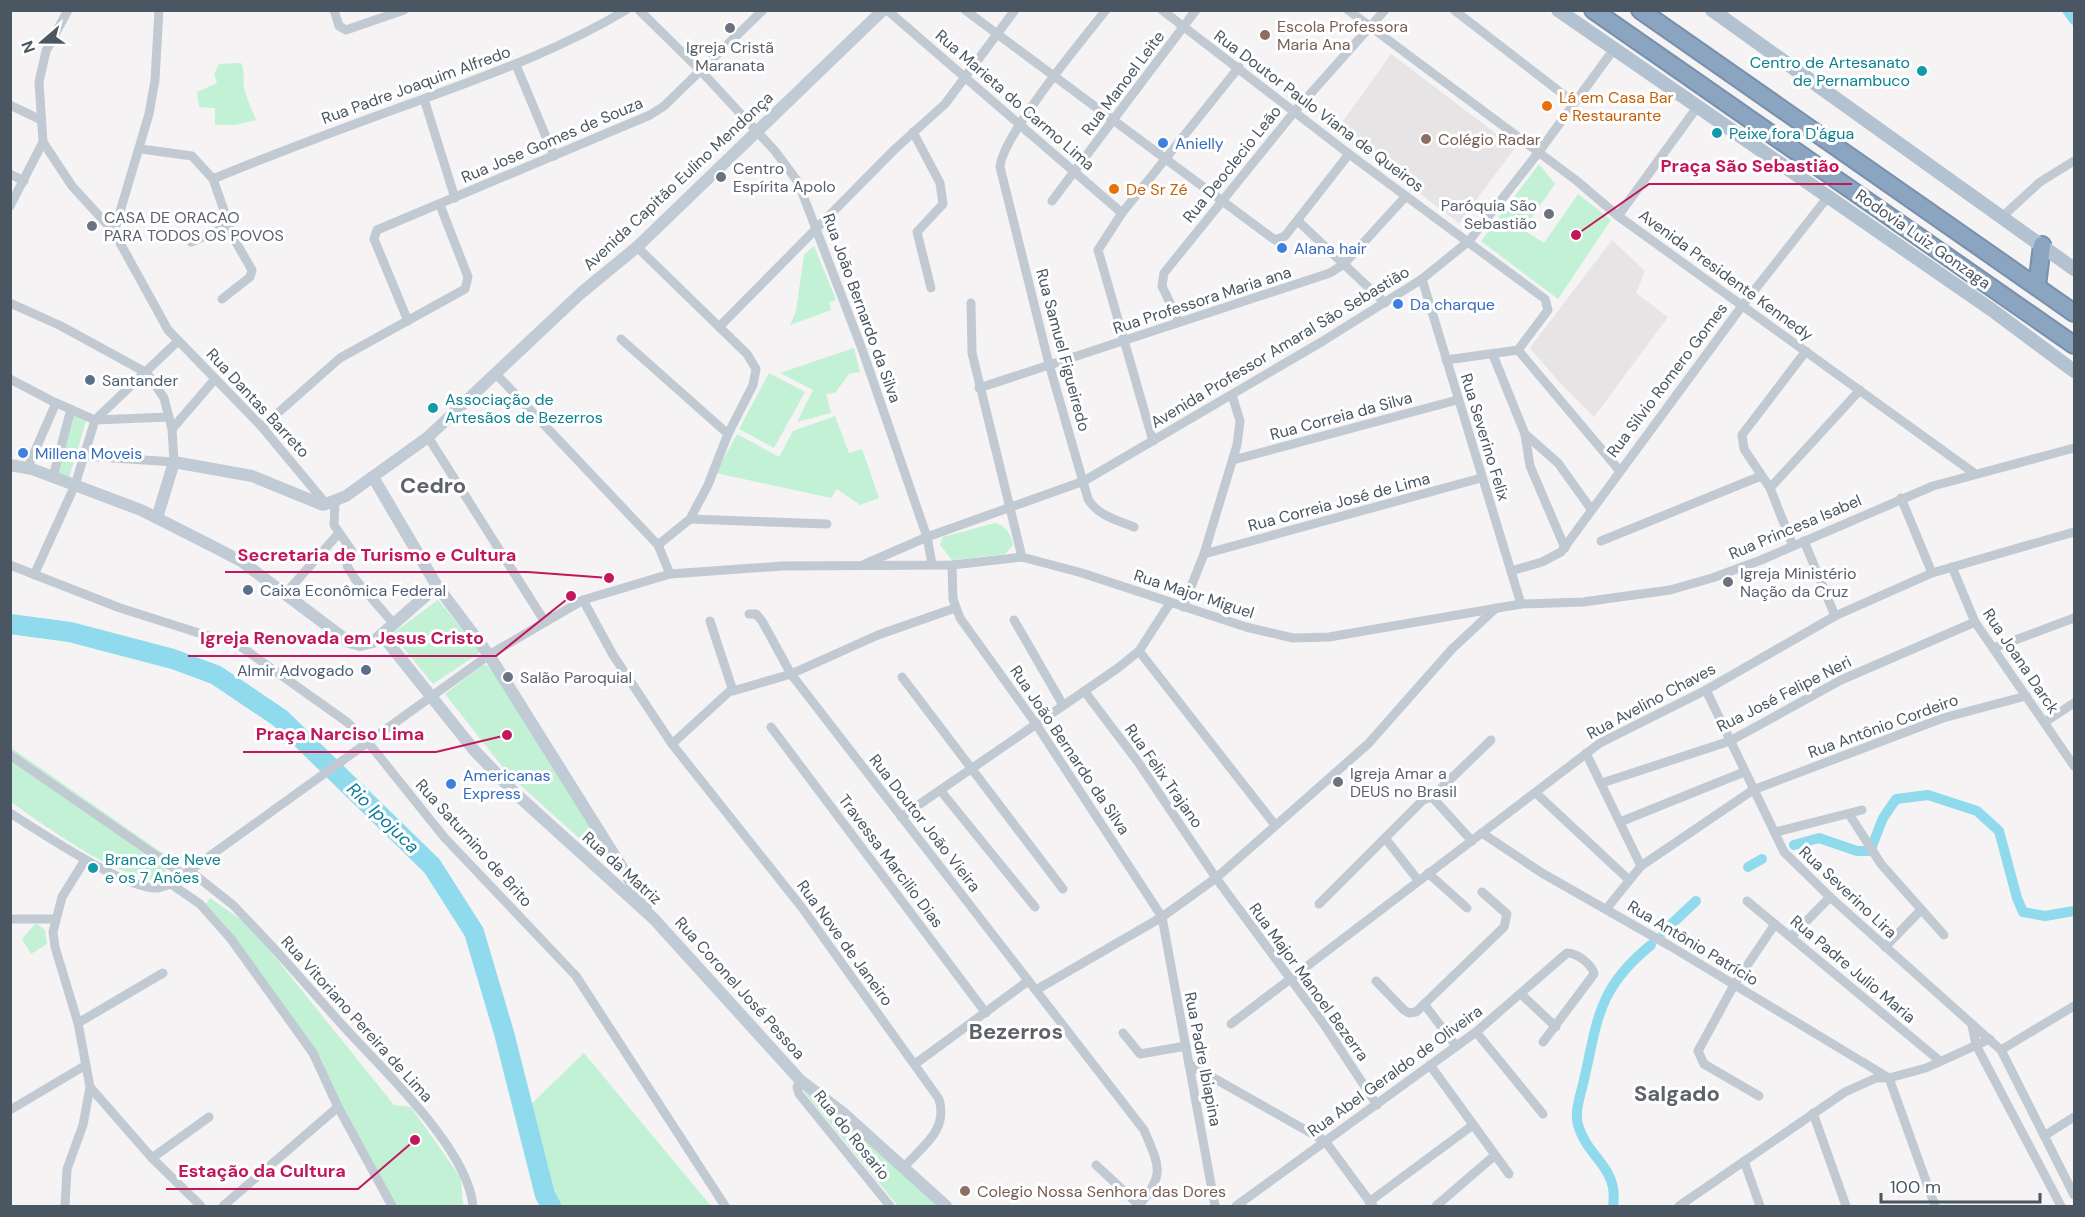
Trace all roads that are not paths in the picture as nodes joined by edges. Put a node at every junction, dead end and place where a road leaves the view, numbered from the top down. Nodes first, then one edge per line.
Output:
1 (68, 10) edge
2 (159, 10) edge
3 (334, 10) edge
4 (404, 10) edge
5 (626, 10) edge
6 (639, 10) edge
7 (763, 10) edge
8 (883, 10) edge
9 (887, 10) edge
10 (965, 10) edge
11 (1015, 10) edge
12 (1106, 10) edge
13 (1162, 10) edge
14 (1196, 10) edge
15 (1348, 10) edge
16 (1385, 10) edge
17 (1454, 10) edge
18 (1558, 10) edge
19 (1593, 10) edge
20 (1640, 10) edge
21 (1713, 11) edge
22 (1184, 26) junction
23 (1371, 27) junction
24 (997, 34) junction
25 (1614, 49) junction
26 (516, 65) junction
27 (1239, 67) junction
28 (701, 71) junction
29 (1054, 76) junction
30 (967, 78) junction
31 (424, 99) junction
32 (1573, 102) junction
33 (10, 105) edge
34 (1698, 106) junction
35 (1295, 111) junction
36 (41, 120) junction
37 (1113, 120) junction
38 (1020, 125) junction
39 (755, 130) junction
40 (914, 132) junction
41 (43, 142) junction
42 (141, 149) junction
43 (1538, 153) junction
44 (1349, 154) junction
45 (554, 156) junction
46 (1164, 158) junction
47 (2074, 161) edge
48 (1075, 170) junction
49 (10, 174) edge
50 (213, 179) junction
51 (24, 181) junction
52 (1406, 196) junction
53 (455, 198) junction
54 (1827, 198) junction
55 (1221, 200) junction
56 (1052, 201) dead end
57 (440, 205) junction
58 (10, 206) edge
59 (1122, 213) junction
60 (1618, 216) junction
61 (2003, 216) junction
62 (1298, 221) junction
63 (229, 225) junction
64 (817, 228) junction
65 (114, 232) junction
66 (1469, 241) junction
67 (192, 242) dead end
68 (2042, 245) junction
69 (637, 247) junction
70 (1344, 264) junction
71 (2074, 269) edge
72 (1422, 279) junction
73 (2037, 286) junction
74 (931, 288) dead end
75 (222, 299) dead end
76 (10, 303) edge
77 (971, 303) dead end
78 (1385, 303) junction
79 (1742, 306) junction
80 (2074, 313) edge
81 (408, 321) junction
82 (1179, 322) junction
83 (719, 327) junction
84 (621, 339) dead end
85 (1124, 340) junction
86 (178, 341) junction
87 (2074, 345) edge
88 (1518, 350) junction
89 (1806, 351) junction
90 (1493, 354) junction
91 (1446, 360) junction
92 (1048, 364) junction
93 (2074, 371) edge
94 (147, 373) junction
95 (496, 374) junction
96 (10, 378) edge
97 (215, 379) junction
98 (979, 388) junction
99 (1860, 390) junction
100 (1232, 395) junction
101 (1457, 400) junction
102 (57, 403) junction
103 (71, 409) junction
104 (169, 417) junction
105 (95, 420) junction
106 (262, 427) junction
107 (172, 429) junction
108 (728, 434) junction
109 (1525, 434) junction
110 (428, 437) junction
111 (1153, 441) junction
112 (2074, 448) edge
113 (84, 456) junction
114 (1233, 460) junction
115 (174, 462) junction
116 (10, 465) edge
117 (27, 468) junction
118 (1619, 470) junction
119 (1974, 473) junction
120 (1761, 476) junction
121 (53, 477) junction
122 (373, 477) junction
123 (1481, 478) junction
124 (1084, 481) junction
125 (75, 485) junction
126 (1770, 488) junction
127 (1901, 498) junction
128 (331, 503) junction
129 (1011, 507) junction
130 (1591, 509) junction
131 (157, 518) junction
132 (690, 519) junction
133 (827, 524) dead end
134 (1134, 527) dead end
135 (2074, 532) edge
136 (339, 533) junction
137 (927, 537) junction
138 (1601, 540) dead end
139 (1804, 541) junction
140 (658, 545) junction
141 (1793, 546) junction
142 (1565, 548) junction
143 (1204, 554) junction
144 (1022, 557) junction
145 (932, 564) junction
146 (10, 565) edge
147 (952, 565) junction
148 (860, 566) junction
149 (1952, 567) junction
150 (1511, 572) junction
151 (1932, 573) junction
152 (670, 574) junction
153 (34, 575) junction
154 (437, 586) junction
155 (285, 594) junction
156 (583, 600) junction
157 (1170, 603) junction
158 (1521, 604) junction
159 (1183, 607) junction
160 (955, 608) junction
161 (1496, 608) junction
162 (749, 614) dead end
163 (1834, 616) junction
164 (2074, 618) edge
165 (1014, 620) dead end
166 (544, 621) junction
167 (710, 621) dead end
168 (1975, 622) junction
169 (394, 624) junction
170 (382, 635) junction
171 (1994, 648) junction
172 (1139, 651) junction
173 (489, 656) junction
174 (791, 674) junction
175 (902, 678) dead end
176 (731, 690) junction
177 (1706, 690) junction
178 (1085, 692) junction
179 (431, 695) junction
180 (2026, 696) junction
181 (2074, 703) edge
182 (1063, 705) junction
183 (2045, 722) junction
184 (1036, 724) junction
185 (771, 727) dead end
186 (1491, 740) dead end
187 (367, 741) junction
188 (1730, 741) junction
189 (672, 744) junction
190 (1586, 753) junction
191 (10, 755) edge
192 (2074, 766) edge
193 (971, 768) junction
194 (1744, 772) junction
195 (1602, 783) junction
196 (940, 790) junction
197 (1753, 790) junction
198 (1537, 794) junction
199 (1432, 797) junction
200 (1862, 810) dead end
201 (10, 813) edge
202 (1849, 814) junction
203 (901, 817) junction
204 (1620, 822) junction
205 (1275, 825) junction
206 (1776, 832) junction
207 (1482, 833) junction
208 (1384, 838) junction
209 (1472, 841) junction
210 (85, 860) junction
211 (1641, 866) junction
212 (187, 873) junction
213 (1428, 873) junction
214 (1216, 879) junction
215 (1628, 879) junction
216 (1418, 880) junction
217 (171, 884) junction
218 (1063, 889) dead end
219 (1482, 892) dead end
220 (1830, 897) junction
221 (1747, 901) dead end
222 (1319, 904) dead end
223 (1035, 907) dead end
224 (1467, 908) dead end
225 (1606, 908) junction
226 (1921, 910) junction
227 (1162, 917) junction
228 (10, 919) edge
229 (55, 919) junction
230 (654, 920) junction
231 (1775, 924) junction
232 (1944, 935) dead end
233 (1791, 938) junction
234 (1885, 947) junction
235 (163, 973) dead end
236 (1291, 980) junction
237 (1028, 981) junction
238 (1376, 981) dead end
239 (1734, 985) junction
240 (1036, 990) junction
241 (1522, 995) junction
242 (1424, 1004) junction
243 (2074, 1006) edge
244 (986, 1013) junction
245 (78, 1023) junction
246 (1231, 1024) dead end
247 (1972, 1025) junction
248 (1556, 1028) junction
249 (1476, 1032) junction
250 (1123, 1033) dead end
251 (1990, 1039) junction
252 (1543, 1042) dead end
253 (1976, 1045) junction
254 (1186, 1046) junction
255 (1456, 1046) junction
256 (2001, 1050) junction
257 (1940, 1061) junction
258 (915, 1064) junction
259 (1190, 1064) junction
260 (86, 1065) junction
261 (1430, 1065) junction
262 (1889, 1078) junction
263 (801, 1080) junction
264 (90, 1087) junction
265 (1759, 1096) dead end
266 (1377, 1105) junction
267 (338, 1107) junction
268 (10, 1110) edge
269 (1813, 1113) junction
270 (1544, 1114) dead end
271 (209, 1117) dead end
272 (2074, 1117) edge
273 (1473, 1125) junction
274 (2044, 1136) junction
275 (1325, 1141) junction
276 (1494, 1155) junction
277 (152, 1158) junction
278 (1744, 1161) junction
279 (1096, 1165) dead end
280 (905, 1166) junction
281 (1509, 1174) dead end
282 (2074, 1195) edge
283 (1371, 1204) edge
284 (65, 1206) edge
285 (201, 1206) edge
286 (223, 1206) edge
287 (392, 1206) edge
288 (473, 1206) edge
289 (725, 1206) edge
290 (890, 1206) edge
291 (946, 1206) edge
292 (1139, 1206) edge
293 (1215, 1206) edge
294 (1236, 1206) edge
295 (1436, 1206) edge
296 (1679, 1206) edge
297 (1760, 1206) edge
298 (1846, 1206) edge
299 (1935, 1206) edge
300 (2061, 1206) edge

1 - 36 street
2 - 42 street
3 - 4 street
5 - 26 street, Rua Padre Joaquim Alfredo
6 - 28 street, Rua João Bernardo da Silva
7 - 28 street, Rua Jose Gomes de Souza
8 - 39 main road, Avenida Capitão Eulino Mendonça
9 - 30 street, Rua Marieta do Carmo Lima
10 - 24 street
11 - 24 street
12 - 29 street
13 - 22 street, Rua Doutor Paulo Viana de Queiros
14 - 22 street, Rua Manoel Leite
15 - 23 street, Avenida Presidente Kennedy
16 - 23 street, Rua Deoclecio Leão
17 - 32 street
18 - 25 main road
19 - 87 highway, Rodovia Luiz Gonzaga
20 - 73 highway, Rodovia Luiz Gonzaga
21 - 61 main road
22 - 27 street, Rua Doutor Paulo Viana de Queiros
22 - 37 street, Rua Manoel Leite
23 - 35 street, Rua Deoclecio Leão
23 - 43 street, Avenida Presidente Kennedy
24 - 29 street
24 - 30 street
25 - 32 street, Avenida Professor Amaral São Sebastião
25 - 34 main road
26 - 31 street, Rua Padre Joaquim Alfredo
26 - 45 street
27 - 35 street, Rua Doutor Paulo Viana de Queiros
27 - 46 street
28 - 39 street, Rua João Bernardo da Silva
28 - 45 street, Rua Jose Gomes de Souza
29 - 37 street
29 - 38 street
30 - 38 street, Rua Marieta do Carmo Lima
30 - 40 street
31 - 50 street, Rua Padre Joaquim Alfredo
31 - 53 street
32 - 43 street, Avenida Professor Amaral São Sebastião
33 - 36 street
34 - 54 main road
34 - 60 street
35 - 44 street, Rua Doutor Paulo Viana de Queiros
35 - 55 street, Rua Deoclecio Leão
36 - 41 street
37 - 46 street
37 - 48 street, Rua Manoel Leite
38 - 48 street, Rua Marieta do Carmo Lima
38 - 92 street, Rua Samuel Figueiredo
39 - 64 street, Rua João Bernardo da Silva
39 - 69 main road, Avenida Capitão Eulino Mendonça
40 - 64 street
40 - 74 street
41 - 51 street
41 - 65 street, Rua Dantas Barreto
42 - 50 street
42 - 65 street
43 - 60 street, Avenida Presidente Kennedy
43 - 66 street, Avenida Professor Amaral São Sebastião
44 - 52 street, Rua Doutor Paulo Viana de Queiros
44 - 62 street
45 - 53 street, Rua Jose Gomes de Souza
46 - 55 street
46 - 59 street
47 - 61 street
48 - 56 street, Rua Manoel Leite
48 - 59 street, Rua Marieta do Carmo Lima
49 - 51 street
50 - 63 street
51 - 58 street
52 - 66 street, Rua Doutor Paulo Viana de Queiros
52 - 70 street, Rua Professora Maria ana
53 - 57 street, Rua Jose Gomes de Souza
54 - 79 street, Rua Silvio Romero Gomes
54 - 93 main road
55 - 62 street
55 - 82 street, Rua Deoclecio Leão
57 - 81 street
57 - 81 street, Rua Jose Gomes de Souza
59 - 85 street
60 - 79 street, Avenida Presidente Kennedy
61 - 68 main road
62 - 70 street
63 - 67 street
63 - 75 street
64 - 83 street
64 - 137 street, Rua João Bernardo da Silva
65 - 86 street, Rua Dantas Barreto
66 - 72 street, Avenida Professor Amaral São Sebastião
66 - 88 street, Rua Doutor Paulo Viana de Queiros
68 - 71 main road
68 - 73 highway
69 - 83 street
69 - 95 main road, Avenida Capitão Eulino Mendonça
70 - 78 street
70 - 82 street, Rua Professora Maria ana
72 - 78 street, Avenida Professor Amaral São Sebastião
72 - 91 street, Rua Severino Felix
73 - 80 highway, Rodovia Luiz Gonzaga
76 - 94 street
77 - 98 street
78 - 100 street, Avenida Professor Amaral São Sebastião
79 - 89 street, Avenida Presidente Kennedy
79 - 118 street, Rua Silvio Romero Gomes
81 - 106 street
82 - 85 street, Rua Professora Maria ana
83 - 108 street
84 - 108 street
85 - 92 street, Rua Professora Maria ana
85 - 111 street
86 - 94 street
86 - 97 street, Rua Dantas Barreto
88 - 90 street
88 - 118 street
89 - 99 street, Avenida Presidente Kennedy
89 - 120 street
90 - 91 street
90 - 109 street
91 - 101 street, Rua Severino Felix
92 - 98 street, Rua Professora Maria ana
92 - 124 street, Rua Samuel Figueiredo
94 - 104 street
94 - 105 street
95 - 110 main road, Avenida Capitão Eulino Mendonça
95 - 140 street
96 - 102 street
97 - 106 street, Rua Dantas Barreto
97 - 107 street
98 - 129 street
99 - 119 street, Avenida Presidente Kennedy
99 - 126 street
100 - 111 street, Avenida Professor Amaral São Sebastião
100 - 114 street
101 - 114 street, Rua Correia da Silva
101 - 123 street, Rua Severino Felix
102 - 103 street
102 - 117 street
103 - 105 street
103 - 121 street
104 - 105 street
104 - 107 street
105 - 113 street
106 - 128 street, Rua Dantas Barreto
107 - 115 street
108 - 132 street
109 - 130 street
109 - 142 street
110 - 122 main road, Avenida Capitão Eulino Mendonça
110 - 166 street
111 - 124 street, Avenida Professor Amaral São Sebastião
112 - 119 street, Rua Princesa Isabel
113 - 115 street
113 - 125 street
114 - 143 street
115 - 128 main road
115 - 131 main road
116 - 117 main road
117 - 121 main road
118 - 130 street, Rua Silvio Romero Gomes
119 - 127 street, Rua Princesa Isabel
120 - 126 street
120 - 138 street
121 - 125 main road
122 - 128 main road, Avenida Capitão Eulino Mendonça
122 - 154 main road, Rua da Matriz
123 - 143 street, Rua Correia José de Lima
123 - 150 street, Rua Severino Felix
124 - 129 street, Avenida Professor Amaral São Sebastião
124 - 134 street, Rua Samuel Figueiredo
125 - 131 main road
125 - 153 street
126 - 141 street
127 - 139 street, Rua Princesa Isabel
127 - 151 street
128 - 136 street
129 - 137 street, Avenida Professor Amaral São Sebastião
129 - 144 street
130 - 142 street, Rua Silvio Romero Gomes
131 - 155 main road
132 - 133 street
132 - 140 street
135 - 149 street, Rua Avelino Chaves
136 - 155 street
136 - 169 street
137 - 145 street, Rua João Bernardo da Silva
137 - 148 street, Avenida Professor Amaral São Sebastião
139 - 141 street, Rua Princesa Isabel
139 - 163 street
140 - 152 street
141 - 158 street, Rua Princesa Isabel
142 - 150 street, Rua Silvio Romero Gomes
143 - 159 street
144 - 147 street, Rua Major Miguel
144 - 157 street, Rua Major Miguel
145 - 147 street, Rua Major Miguel
145 - 148 street, Rua Major Miguel
146 - 153 street, Rua Saturnino de Brito
147 - 160 street
148 - 152 street, Rua Major Miguel
149 - 151 street, Rua Avelino Chaves
149 - 168 street, Rua Joana Darck
150 - 158 street, Rua Severino Felix
151 - 163 street, Rua Avelino Chaves
152 - 156 street, Rua Major Miguel
153 - 187 street, Rua Saturnino de Brito
154 - 169 main road
154 - 173 main road, Rua da Matriz
155 - 170 main road
156 - 166 street, Rua Major Miguel
156 - 189 street, Rua Nove de Janeiro
157 - 159 street, Rua Major Miguel
157 - 172 street
158 - 161 street, Rua Major Miguel
159 - 161 street, Rua Major Miguel
160 - 174 street
160 - 184 street, Rua João Bernardo da Silva
161 - 205 street
162 - 174 street, Rua Doutor João Vieira
163 - 177 street, Rua Avelino Chaves
164 - 171 street
165 - 182 street
166 - 173 street, Rua Major Miguel
167 - 176 street
168 - 171 street, Rua Joana Darck
168 - 188 street, Rua José Felipe Neri
169 - 170 main road
170 - 179 main road, Rua da Matriz
171 - 180 street, Rua Joana Darck
172 - 178 street
172 - 205 street
173 - 179 street, Rua Major Miguel
173 - 230 main road, Rua da Matriz
174 - 176 street
174 - 203 street, Rua Doutor João Vieira
175 - 193 street
176 - 189 street
177 - 188 street, Rua Severino Lira
177 - 190 street, Rua Avelino Chaves
178 - 182 street
178 - 214 street, Rua Felix Trajano
179 - 187 street, Rua Major Miguel
179 - 230 main road, Rua da Matriz
180 - 183 street, Rua Joana Darck
180 - 197 street, Rua Antônio Cordeiro
181 - 183 street
182 - 184 street
183 - 192 street, Rua Joana Darck
184 - 193 street
184 - 227 street, Rua João Bernardo da Silva
185 - 244 street, Travessa Marcilio Dias
186 - 199 street
187 - 212 street, Rua Major Miguel
187 - 289 street, Rua Saturnino de Brito
188 - 194 street, Rua Severino Lira
188 - 195 street, Rua José Felipe Neri
189 - 258 street, Rua Nove de Janeiro
190 - 195 street
190 - 198 street, Rua Avelino Chaves
191 - 212 street, Rua Vitoriano Pereira de Lima
193 - 196 street
193 - 218 street
194 - 197 street, Rua Severino Lira
194 - 204 street
195 - 204 street
196 - 203 street
196 - 223 street
197 - 206 street, Rua Severino Lira
197 - 211 street, Rua Antônio Cordeiro
198 - 207 street, Rua Avelino Chaves
198 - 215 street
199 - 208 street
199 - 209 street
200 - 202 street
201 - 210 street
202 - 206 street
202 - 226 street
203 - 237 street, Rua Doutor João Vieira
204 - 211 street
205 - 214 street
206 - 220 street, Rua Severino Lira
207 - 209 street, Rua Avelino Chaves
207 - 225 street, Rua Antônio Patrício
208 - 216 street
208 - 222 street
209 - 213 street, Rua Avelino Chaves
210 - 217 street
210 - 229 street
211 - 215 street, Rua Antônio Cordeiro
212 - 217 street, Rua Major Miguel
212 - 288 street, Rua Vitoriano Pereira de Lima
213 - 216 street, Rua Avelino Chaves
213 - 224 street
214 - 227 street
214 - 236 street, Rua Major Manoel Bezerra
215 - 225 street, Rua Antônio Cordeiro
216 - 236 street, Rua Avelino Chaves
217 - 267 street
219 - 242 street
220 - 233 street
220 - 234 street, Rua Severino Lira
221 - 231 street, Rua Padre Julio Maria
225 - 239 street, Rua Antônio Patrício
226 - 232 street
226 - 234 street
227 - 240 street
227 - 254 street, Rua Padre Ibiapina
228 - 229 street
229 - 245 street
230 - 263 main road, Rua Coronel José Pessoa
231 - 233 street, Rua Padre Julio Maria
231 - 239 street
233 - 257 street, Rua Padre Julio Maria
234 - 247 street, Rua Severino Lira
235 - 245 street
236 - 246 street, Rua Avelino Chaves
236 - 266 street, Rua Major Manoel Bezerra
237 - 240 street, Rua Doutor João Vieira
237 - 244 street
238 - 242 street
239 - 262 street, Rua Antônio Patrício
239 - 265 street
240 - 292 street, Rua Doutor João Vieira
241 - 248 street
241 - 248 street, Rua Abel Geraldo de Oliveira
241 - 249 street, Rua Abel Geraldo de Oliveira
242 - 255 street
243 - 256 street
244 - 258 street
245 - 260 street
247 - 251 street, Rua Severino Lira
247 - 253 street
248 - 252 street
249 - 255 street, Rua Abel Geraldo de Oliveira
249 - 270 street
250 - 254 street
251 - 253 street
251 - 256 street, Rua Severino Lira
253 - 257 street
253 - 300 street
254 - 259 street, Rua Padre Ibiapina
255 - 261 street, Rua Abel Geraldo de Oliveira
256 - 274 street, Rua Severino Lira
257 - 262 street
258 - 280 street, Rua Nove de Janeiro
259 - 275 street
259 - 293 street, Rua Padre Ibiapina
260 - 264 street
260 - 268 street
261 - 266 street, Rua Abel Geraldo de Oliveira
261 - 273 street
262 - 269 street
262 - 299 street
263 - 280 main road, Rua Coronel José Pessoa
263 - 290 street, Rua do Rosario
264 - 277 street
264 - 284 street
266 - 275 street, Rua Abel Geraldo de Oliveira
267 - 286 street
267 - 287 street
269 - 278 street
269 - 298 street
271 - 277 street
272 - 274 street
273 - 276 street
273 - 283 street
274 - 282 street, Rua Severino Lira
275 - 283 street
275 - 294 street, Rua Abel Geraldo de Oliveira
276 - 281 street
276 - 295 street
277 - 285 street
278 - 296 street
278 - 297 street
279 - 292 street
280 - 291 main road, Rua Coronel José Pessoa

